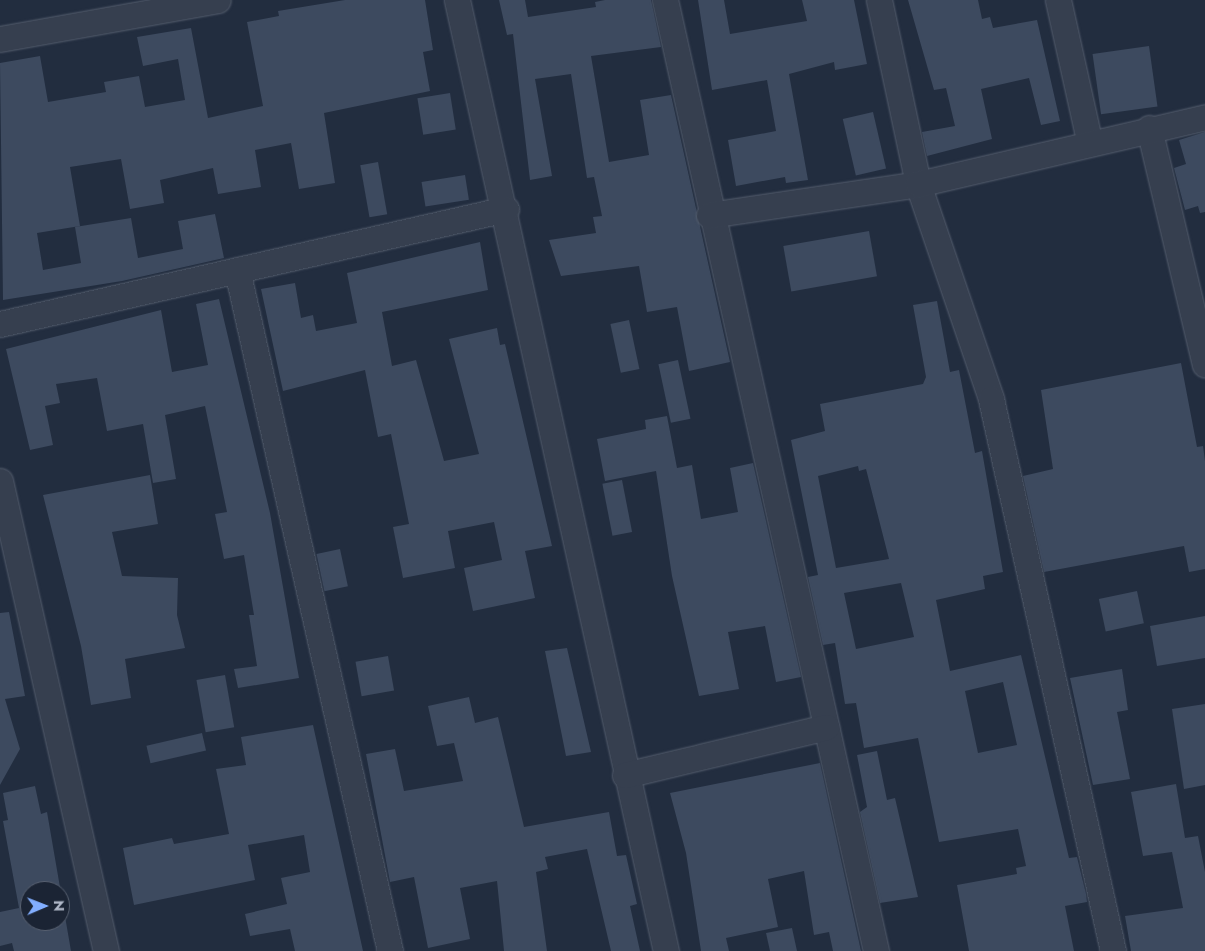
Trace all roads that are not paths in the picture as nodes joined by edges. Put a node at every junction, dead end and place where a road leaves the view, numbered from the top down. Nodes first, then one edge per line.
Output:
1 (218, 0) edge
2 (458, 0) edge
3 (665, 0) edge
4 (879, 0) edge
5 (1058, 0) edge
6 (0, 39) edge
7 (1205, 117) edge
8 (1149, 128) junction
9 (1089, 140) junction
10 (918, 184) junction
11 (506, 209) junction
12 (709, 215) junction
13 (237, 270) junction
14 (1197, 288) edge
15 (0, 324) edge
16 (1205, 364) edge
17 (0, 480) edge
18 (826, 727) junction
19 (625, 775) junction
20 (106, 951) edge
21 (390, 951) edge
22 (666, 951) edge
23 (876, 951) edge
24 (1114, 951) edge

1 - 6 street
2 - 11 street
3 - 12 street
4 - 10 street
5 - 9 street
7 - 8 street
8 - 9 street
8 - 14 street
9 - 10 street
10 - 12 street
10 - 24 street
11 - 13 street
11 - 19 street
12 - 18 street
13 - 15 street
13 - 21 street
14 - 16 street
17 - 20 street
18 - 19 street
18 - 23 street
19 - 22 street

